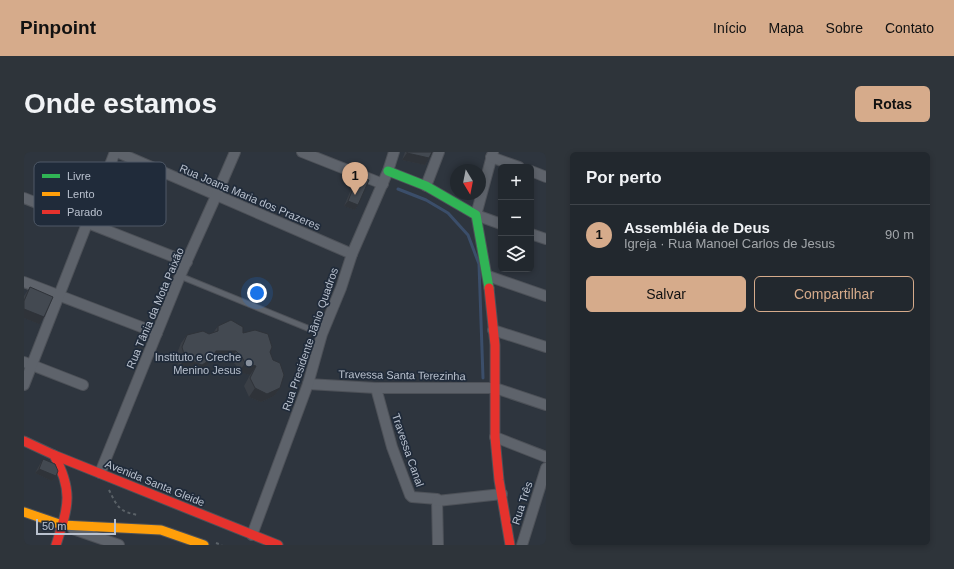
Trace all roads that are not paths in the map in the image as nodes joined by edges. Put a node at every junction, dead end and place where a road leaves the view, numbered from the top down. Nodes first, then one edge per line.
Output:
1 (116, 152) edge
2 (235, 152) edge
3 (302, 152) edge
4 (394, 152) edge
5 (439, 152) edge
6 (317, 155) edge
7 (492, 155) edge
8 (112, 162) edge
9 (139, 162) edge
10 (512, 164) edge
11 (388, 171) junction
12 (534, 172) edge
13 (166, 174) edge
14 (546, 176) edge
15 (383, 184) junction
16 (426, 186) junction
17 (216, 196) junction
18 (24, 198) edge
19 (34, 202) edge
20 (476, 215) junction
21 (498, 223) edge
22 (86, 226) edge
23 (95, 226) edge
24 (534, 235) edge
25 (546, 239) edge
26 (352, 254) junction
27 (187, 262) junction
28 (180, 276) junction
29 (488, 276) junction
30 (24, 282) edge
31 (59, 296) junction
32 (546, 296) edge
33 (493, 330) junction
34 (157, 333) junction
35 (322, 334) junction
36 (546, 347) edge
37 (28, 363) edge
38 (308, 384) junction
39 (24, 385) edge
40 (83, 385) dead end
41 (376, 388) junction
42 (495, 388) junction
43 (546, 405) edge
44 (495, 437) junction
45 (24, 441) edge
46 (54, 455) junction
47 (546, 457) edge
48 (546, 468) edge
49 (100, 473) junction
50 (502, 494) junction
51 (437, 502) junction
52 (24, 512) edge
53 (62, 525) junction
54 (252, 535) junction
55 (56, 545) edge
56 (119, 545) edge
57 (204, 545) edge
58 (278, 545) edge
59 (438, 545) edge
60 (510, 545) edge
61 (522, 545) edge

1 - 8 street
1 - 9 street, Rua Joana Maria dos Prazeres
2 - 17 street, Rua Tânia da Mota Paixão
3 - 6 street
4 - 11 street, Rua Presidente Jânio Quadros
5 - 16 street
6 - 15 street
7 - 10 street
7 - 20 street
11 - 15 street, Rua Presidente Jânio Quadros
11 - 16 street
12 - 14 street
13 - 17 street, Rua Joana Maria dos Prazeres
15 - 26 street, Rua Presidente Jânio Quadros
16 - 20 street
17 - 26 street, Rua Joana Maria dos Prazeres
17 - 27 street, Rua Tânia da Mota Paixão
18 - 19 street
20 - 21 street
20 - 29 street
22 - 31 street
23 - 27 street
24 - 25 street
26 - 35 street, Rua Presidente Jânio Quadros
27 - 28 street, Rua Tânia da Mota Paixão
28 - 34 street, Rua Tânia da Mota Paixão
28 - 35 lane
29 - 32 street
29 - 33 street
30 - 31 street
31 - 34 street
31 - 37 street
33 - 36 street
33 - 42 street
34 - 49 street, Rua Tânia da Mota Paixão
35 - 38 street, Rua Presidente Jânio Quadros
37 - 39 street
37 - 40 street
38 - 41 street, Travessa Santa Terezinha
38 - 54 street, Rua Presidente Jânio Quadros
41 - 42 street, Travessa Santa Terezinha
41 - 51 street, Travessa Canal
42 - 43 street, Travessa Santa Terezinha
42 - 44 street
44 - 47 street
44 - 50 street
45 - 46 street, Avenida Santa Gleide
46 - 49 street, Avenida Santa Gleide
46 - 53 street
48 - 61 street, Rua Três
49 - 54 street, Avenida Santa Gleide
50 - 51 street
50 - 60 street
51 - 59 street
52 - 53 street
53 - 55 street
53 - 56 street
53 - 57 street
54 - 58 street, Avenida Santa Gleide

